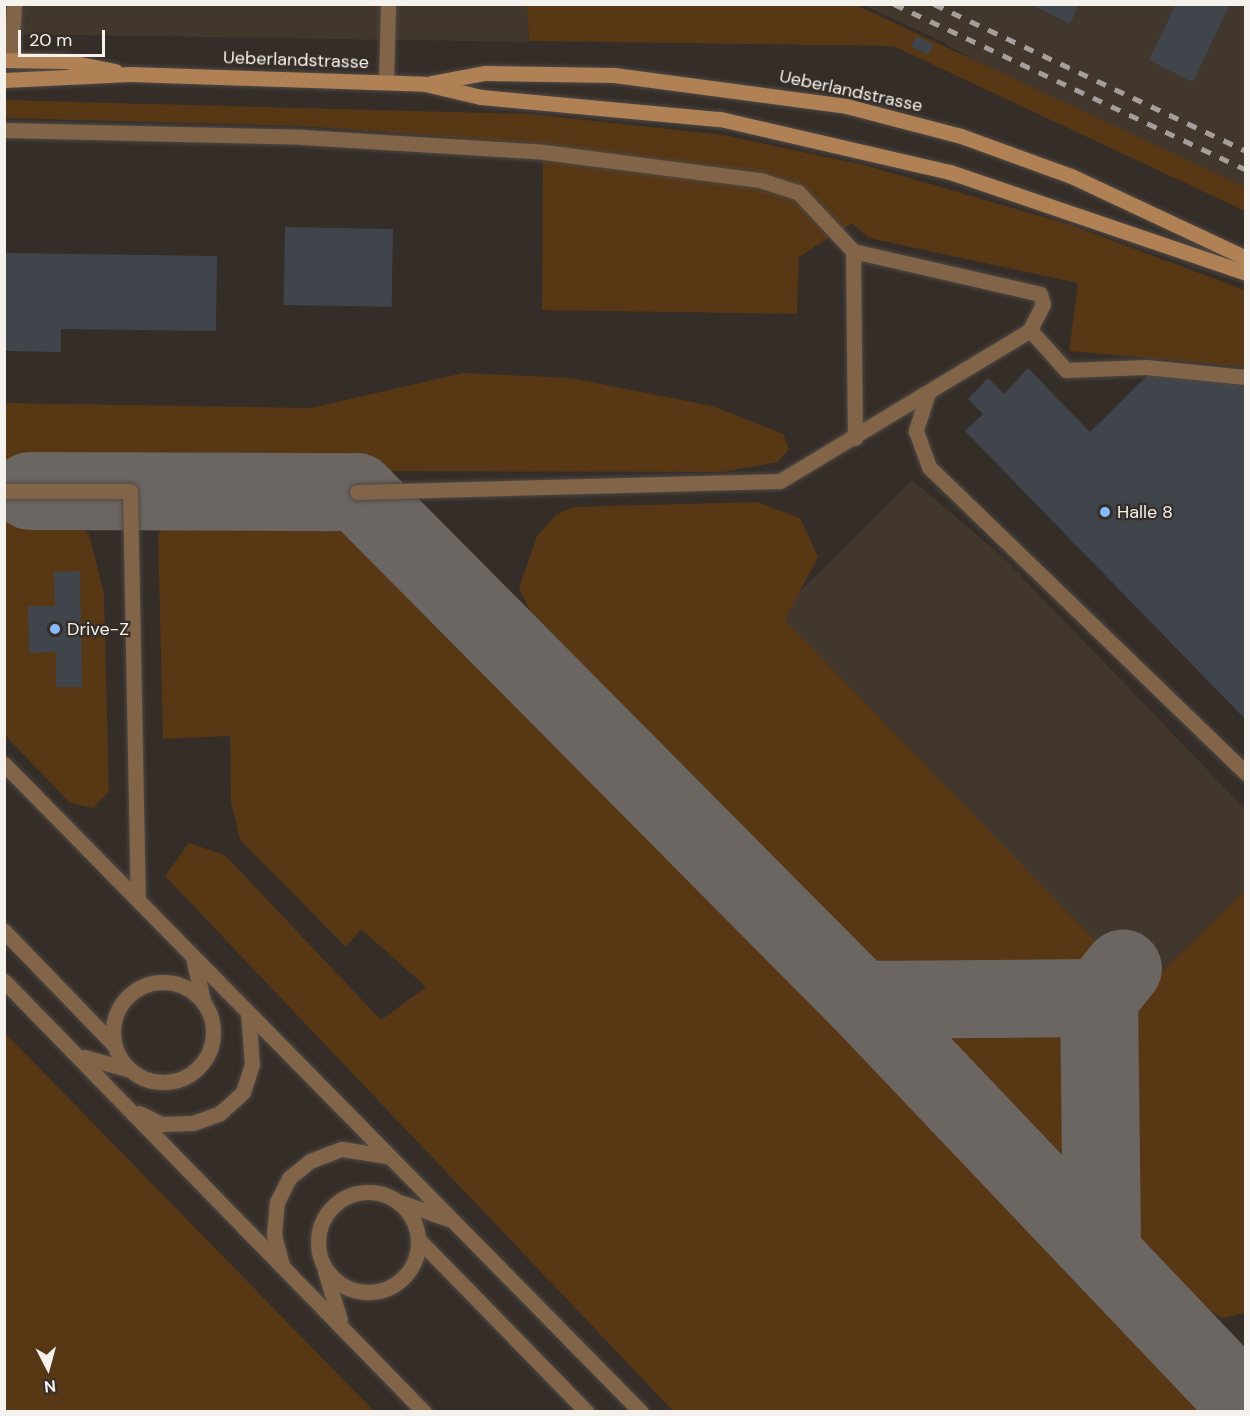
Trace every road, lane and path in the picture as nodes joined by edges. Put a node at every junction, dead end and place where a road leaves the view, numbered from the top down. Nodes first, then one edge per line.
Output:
1 (14, 4) edge
2 (388, 4) edge
3 (8, 60) edge
4 (130, 74) junction
5 (4, 80) edge
6 (386, 82) junction
7 (425, 84) junction
8 (4, 130) edge
9 (852, 251) junction
10 (1245, 258) edge
11 (1245, 273) edge
12 (1030, 330) junction
13 (1245, 377) edge
14 (928, 393) junction
15 (855, 438) junction
16 (4, 491) edge
17 (357, 492) dead end
18 (4, 764) edge
19 (1245, 773) edge
20 (138, 900) junction
21 (4, 931) edge
22 (191, 953) junction
23 (4, 981) edge
24 (204, 1004) junction
25 (247, 1011) junction
26 (114, 1045) junction
27 (74, 1052) junction
28 (130, 1070) junction
29 (128, 1107) junction
30 (392, 1158) junction
31 (397, 1201) junction
32 (454, 1221) junction
33 (417, 1239) junction
34 (283, 1266) junction
35 (325, 1268) junction
36 (345, 1330) junction
37 (424, 1412) edge
38 (587, 1412) edge
39 (641, 1412) edge

1 - 3 lane
2 - 6 lane
3 - 4 main road, Ueberlandstrasse
4 - 5 main road, Ueberlandstrasse
4 - 6 main road, Ueberlandstrasse
6 - 7 main road, Ueberlandstrasse
7 - 10 main road, Ueberlandstrasse
7 - 11 main road, Ueberlandstrasse
8 - 9 lane
9 - 12 lane
9 - 15 lane
12 - 13 lane
12 - 14 lane
14 - 15 lane
14 - 19 lane
15 - 17 lane
16 - 20 lane
18 - 20 lane
20 - 22 lane
21 - 26 lane
22 - 24 lane
22 - 25 lane
23 - 27 lane
24 - 26 lane
24 - 28 lane
25 - 29 lane
25 - 30 lane
26 - 28 lane
27 - 28 lane
27 - 29 lane
29 - 34 lane
30 - 32 lane
30 - 34 lane
31 - 32 lane
31 - 33 lane
31 - 35 lane
32 - 39 lane
33 - 35 lane
33 - 38 lane
34 - 36 lane
35 - 36 lane
36 - 37 lane

